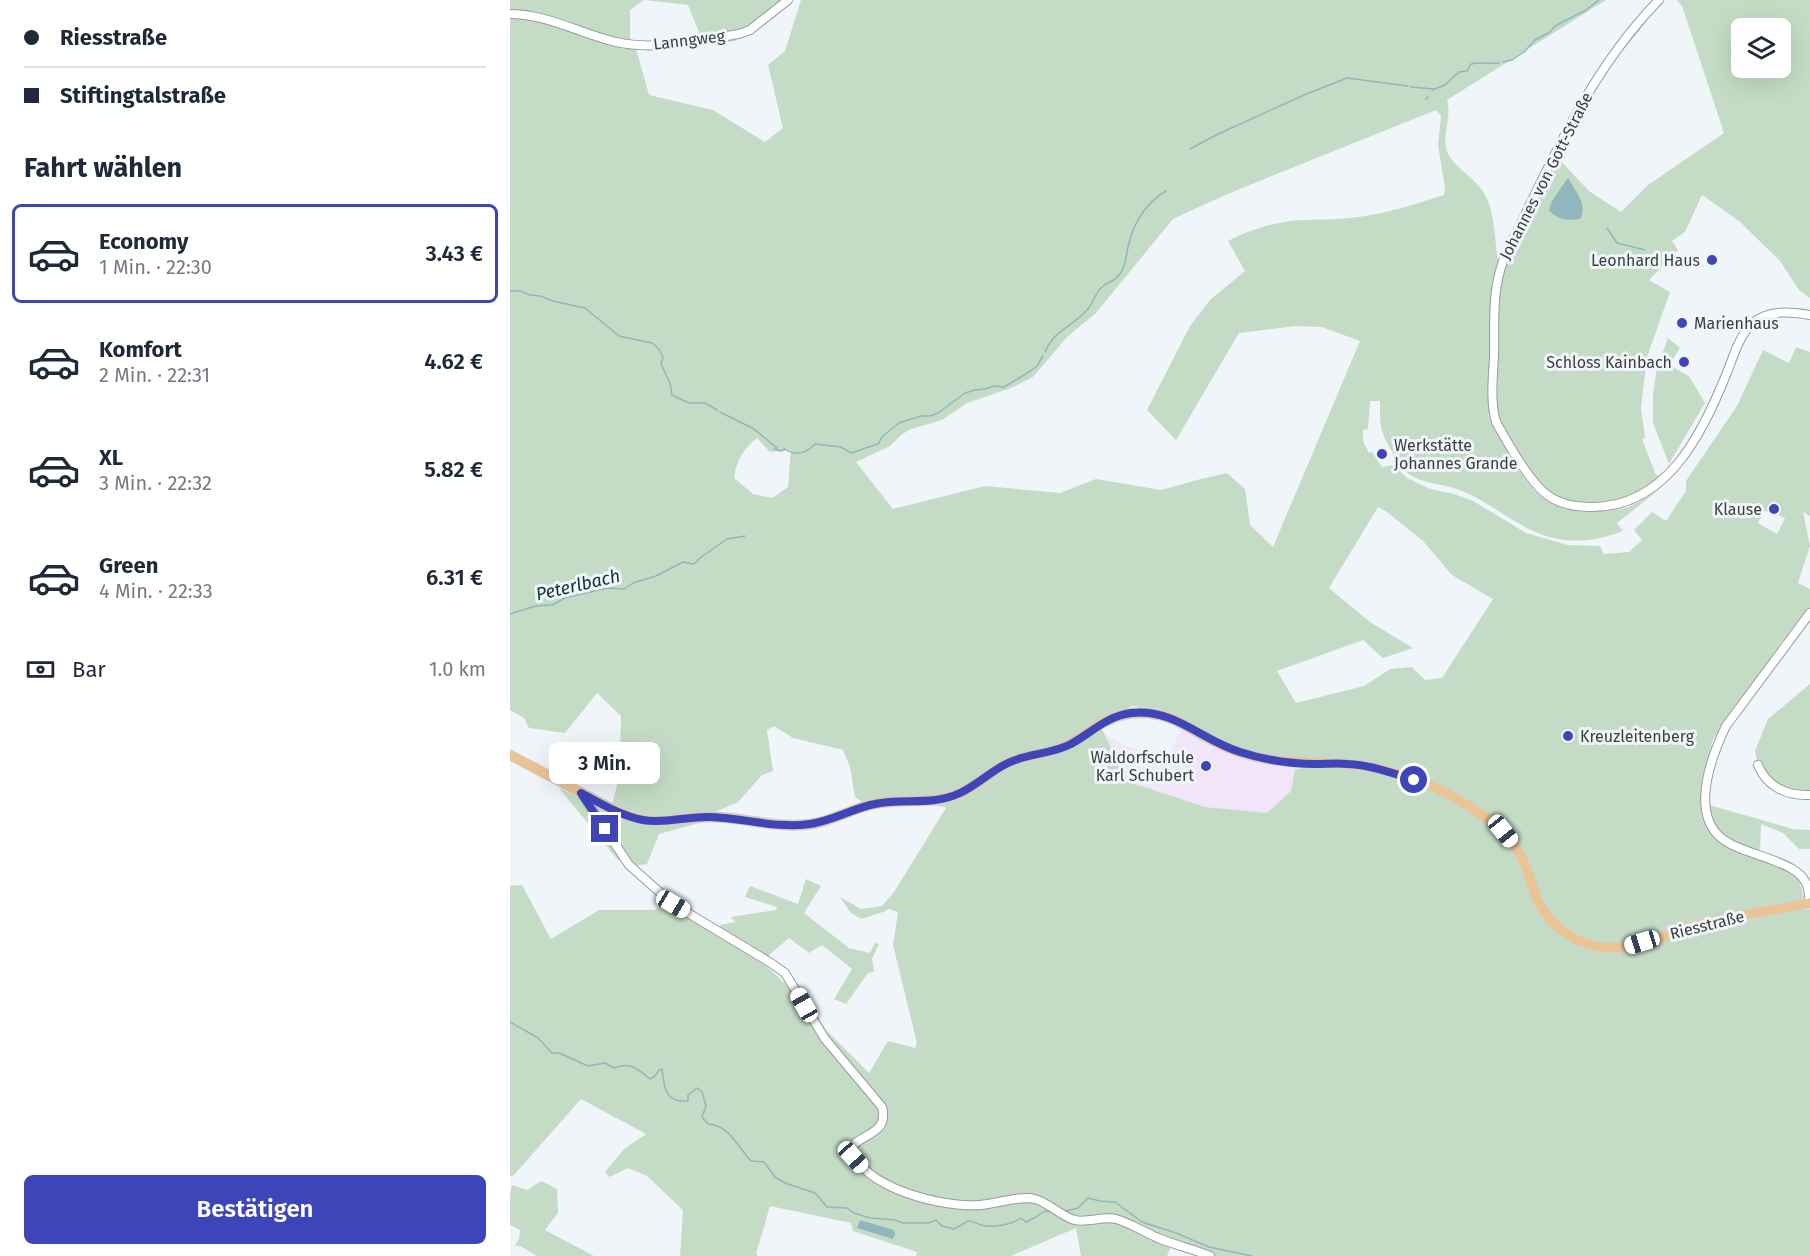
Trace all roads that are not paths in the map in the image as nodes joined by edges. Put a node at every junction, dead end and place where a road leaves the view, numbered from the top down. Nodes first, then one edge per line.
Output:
1 (788, 0) edge
2 (1659, 0) edge
3 (510, 14) edge
4 (1810, 315) edge
5 (1810, 613) edge
6 (510, 755) edge
7 (1758, 765) dead end
8 (581, 793) junction
9 (1810, 795) edge
10 (1810, 903) edge
11 (1210, 1256) edge

1 - 3 street, Lanngweg
2 - 4 street, Johannes von Gott-Straße
5 - 10 street
6 - 8 main road, Riesstraße
7 - 9 street
8 - 10 main road, Riesstraße
8 - 11 street

